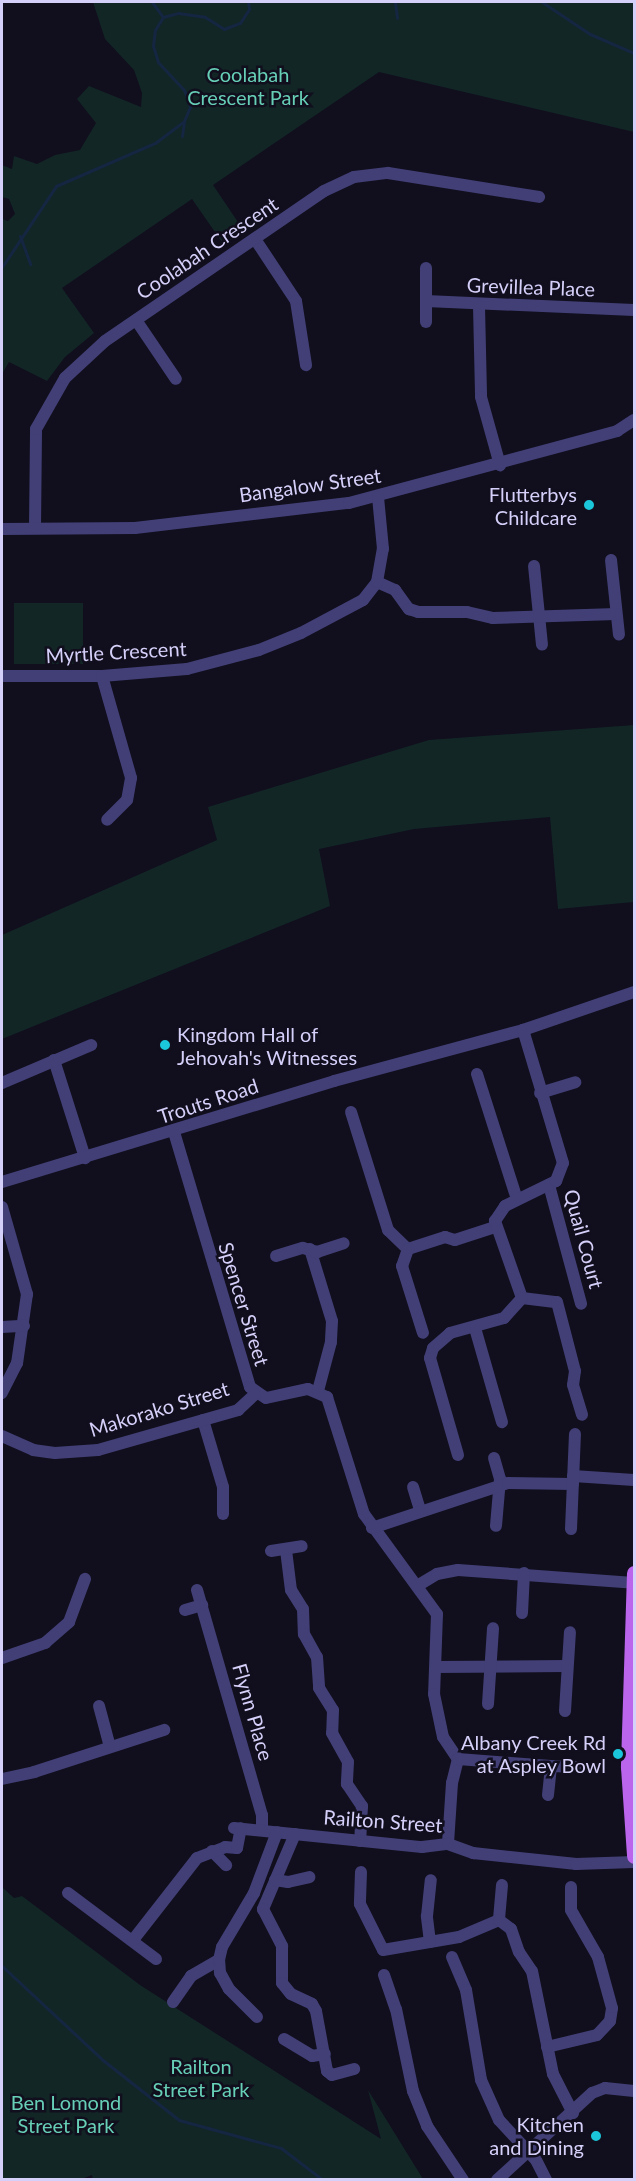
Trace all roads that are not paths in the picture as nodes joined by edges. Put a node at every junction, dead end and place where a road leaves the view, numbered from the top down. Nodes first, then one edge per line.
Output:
1 (539, 197) dead end
2 (255, 238) junction
3 (426, 268) dead end
4 (426, 302) junction
5 (479, 306) junction
6 (634, 310) edge
7 (136, 320) junction
8 (426, 322) dead end
9 (306, 366) dead end
10 (176, 379) dead end
11 (634, 420) edge
12 (617, 431) junction
13 (634, 431) edge
14 (500, 465) junction
15 (378, 497) junction
16 (35, 528) junction
17 (2, 529) edge
18 (611, 560) dead end
19 (534, 566) dead end
20 (377, 582) junction
21 (616, 614) junction
22 (539, 615) junction
23 (619, 635) dead end
24 (542, 645) dead end
25 (2, 676) edge
26 (102, 676) junction
27 (107, 820) dead end
28 (634, 993) edge
29 (523, 1030) junction
30 (91, 1045) dead end
31 (54, 1060) junction
32 (477, 1074) dead end
33 (575, 1082) dead end
34 (2, 1083) edge
35 (540, 1093) junction
36 (351, 1112) dead end
37 (174, 1132) junction
38 (85, 1158) junction
39 (2, 1182) edge
40 (549, 1185) junction
41 (517, 1199) junction
42 (2, 1207) edge
43 (495, 1227) junction
44 (344, 1243) dead end
45 (310, 1249) junction
46 (408, 1249) junction
47 (276, 1256) dead end
48 (522, 1298) junction
49 (581, 1304) dead end
50 (24, 1326) junction
51 (2, 1327) edge
52 (475, 1328) junction
53 (423, 1332) dead end
54 (318, 1390) junction
55 (2, 1393) edge
56 (255, 1394) junction
57 (582, 1415) dead end
58 (203, 1420) junction
59 (502, 1422) dead end
60 (574, 1434) dead end
61 (2, 1436) edge
62 (458, 1455) dead end
63 (494, 1458) dead end
64 (573, 1480) junction
65 (634, 1480) edge
66 (413, 1486) dead end
67 (498, 1486) junction
68 (420, 1510) junction
69 (224, 1514) dead end
70 (495, 1526) dead end
71 (372, 1528) junction
72 (571, 1529) dead end
73 (302, 1546) dead end
74 (286, 1550) junction
75 (270, 1551) dead end
76 (524, 1573) junction
77 (634, 1573) edge
78 (85, 1579) dead end
79 (634, 1582) edge
80 (417, 1586) junction
81 (197, 1590) dead end
82 (202, 1605) junction
83 (185, 1610) dead end
84 (522, 1613) dead end
85 (494, 1628) dead end
86 (570, 1632) dead end
87 (2, 1658) edge
88 (566, 1666) junction
89 (436, 1667) junction
90 (490, 1669) junction
91 (488, 1704) dead end
92 (99, 1706) dead end
93 (565, 1711) dead end
94 (164, 1730) dead end
95 (110, 1747) junction
96 (458, 1759) junction
97 (551, 1766) junction
98 (577, 1767) dead end
99 (2, 1779) edge
100 (548, 1795) dead end
101 (262, 1830) junction
102 (277, 1832) junction
103 (295, 1834) junction
104 (360, 1841) junction
105 (448, 1844) junction
106 (212, 1851) junction
107 (634, 1856) edge
108 (634, 1862) edge
109 (226, 1865) dead end
110 (361, 1872) dead end
111 (309, 1877) dead end
112 (275, 1880) junction
113 (431, 1880) dead end
114 (502, 1885) dead end
115 (571, 1887) dead end
116 (68, 1893) dead end
117 (499, 1920) junction
118 (133, 1940) junction
119 (430, 1942) junction
120 (452, 1957) dead end
121 (156, 1959) dead end
122 (219, 1960) junction
123 (384, 1975) dead end
124 (173, 2002) dead end
125 (257, 2017) dead end
126 (284, 2039) dead end
127 (547, 2047) junction
128 (325, 2054) junction
129 (354, 2069) dead end
130 (634, 2091) edge
131 (573, 2113) junction
132 (528, 2152) junction
133 (463, 2180) edge
134 (497, 2180) edge
135 (546, 2180) edge

1 - 2 street, Coolabah Crescent
2 - 7 street, Coolabah Crescent
2 - 9 street
3 - 4 street
4 - 5 street, Grevillea Place
4 - 8 street
5 - 6 street, Grevillea Place
5 - 14 street
7 - 10 street
7 - 16 street, Coolabah Crescent
11 - 12 street, Bangalow Street
12 - 13 street, Bangalow Street
12 - 14 street, Bangalow Street
14 - 15 street, Bangalow Street
15 - 16 street, Bangalow Street
15 - 20 street
16 - 17 street, Bangalow Street
18 - 21 street
19 - 22 street
20 - 22 street
20 - 26 street, Myrtle Crescent
21 - 22 street
21 - 23 street
22 - 24 street
25 - 26 street, Myrtle Crescent
26 - 27 street
28 - 29 street, Trouts Road
29 - 35 street
29 - 37 street, Trouts Road
30 - 31 street
31 - 34 street
31 - 38 street
32 - 41 street
33 - 35 street
35 - 40 street
36 - 46 street
37 - 38 street, Trouts Road
37 - 56 street, Spencer Street
38 - 39 street, Trouts Road
40 - 41 street
40 - 49 street, Quail Court
41 - 43 street
42 - 50 street
43 - 46 street
43 - 48 street
44 - 45 street
45 - 47 street
45 - 54 street
46 - 53 street
48 - 52 street
48 - 57 street
50 - 51 street
50 - 55 street
52 - 59 street
52 - 62 street
54 - 56 street, Spencer Street
54 - 71 street
56 - 58 street, Makorako Street
58 - 61 street, Makorako Street
58 - 69 street
60 - 64 street
63 - 67 street
64 - 65 street
64 - 67 street
64 - 72 street
66 - 68 street
67 - 68 street
67 - 70 street
68 - 71 street
71 - 80 street
73 - 74 street
74 - 75 street
74 - 104 street
76 - 79 street
76 - 80 street
76 - 84 street
77 - 79 main road
78 - 87 street
79 - 107 main road
80 - 89 street
81 - 82 street, Flynn Place
82 - 83 street
82 - 101 street, Flynn Place
85 - 90 street
86 - 88 street
88 - 90 street
88 - 93 street
89 - 90 street
89 - 96 street
90 - 91 street
92 - 95 street
94 - 95 street
95 - 99 street
96 - 97 street
96 - 105 street
97 - 98 street
97 - 100 street
101 - 102 street, Railton Street
101 - 106 street, Railton Street
102 - 103 street, Railton Street
102 - 122 street
103 - 104 street, Railton Street
103 - 112 street
104 - 105 street, Railton Street
105 - 108 street, Railton Street
106 - 109 street
106 - 118 street
110 - 119 street
111 - 112 street
112 - 128 street
113 - 119 street
114 - 117 street
115 - 127 street
116 - 118 street
117 - 119 street
117 - 127 street
118 - 121 street
120 - 132 street
122 - 124 street
122 - 125 street
123 - 133 street
126 - 128 street
127 - 131 street
128 - 129 street
130 - 131 street
131 - 132 street
132 - 134 street
132 - 135 street

